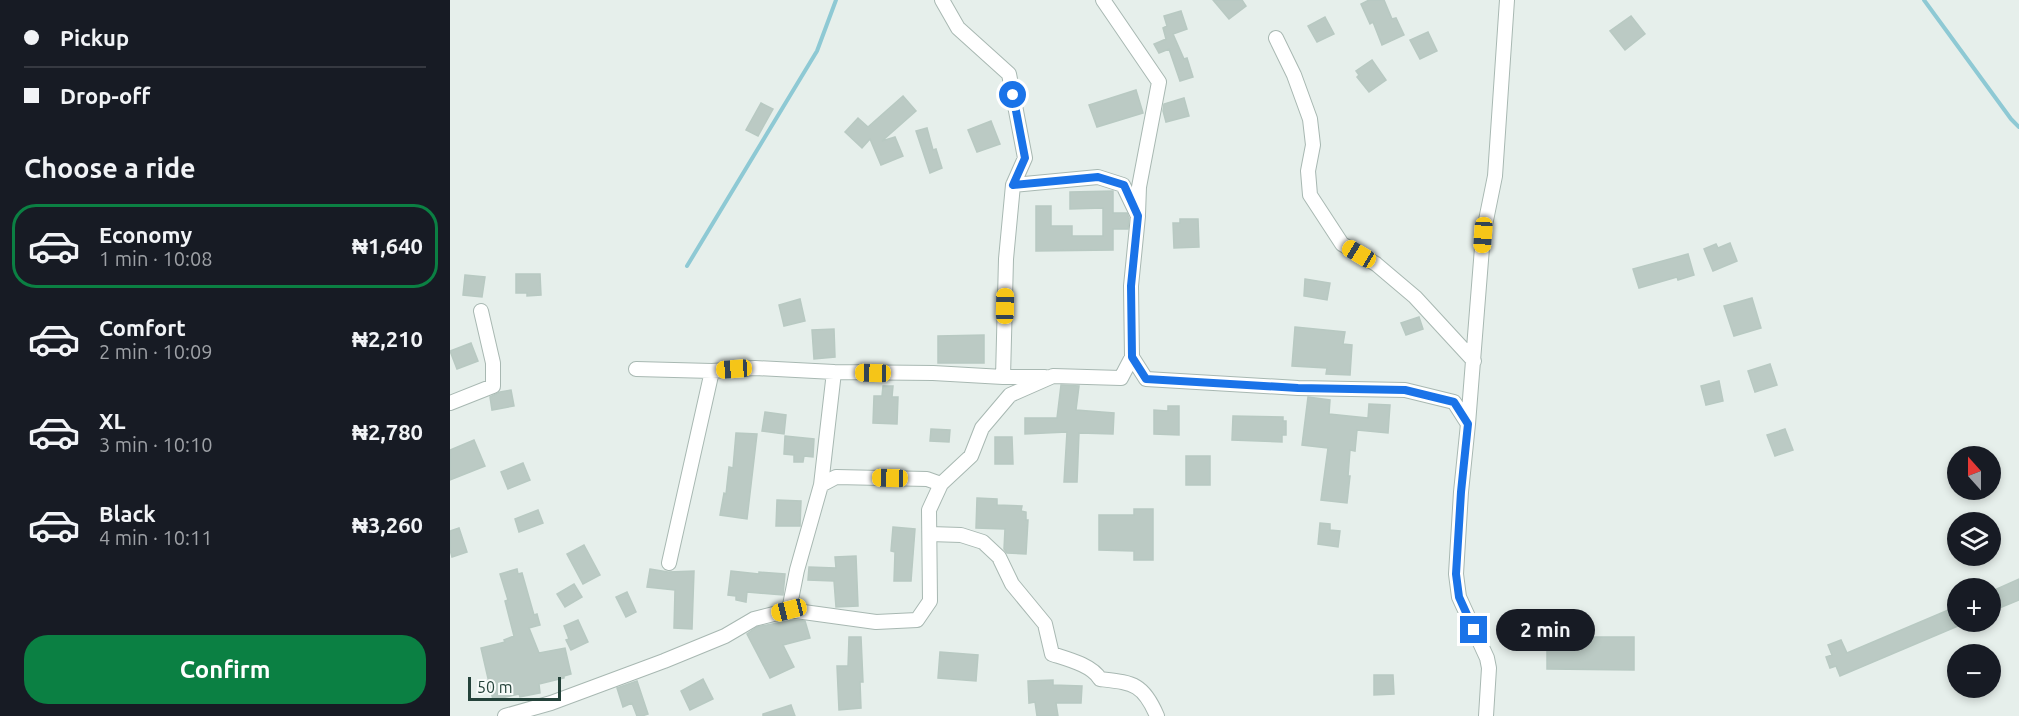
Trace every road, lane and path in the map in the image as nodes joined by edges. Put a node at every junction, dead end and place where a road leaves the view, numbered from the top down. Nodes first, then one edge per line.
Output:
1 (942, 0) edge
2 (1103, 0) edge
3 (1507, 0) edge
4 (1276, 38) dead end
5 (1013, 185) junction
6 (1138, 216) junction
7 (481, 311) dead end
8 (1132, 357) junction
9 (1473, 361) junction
10 (636, 369) dead end
11 (712, 371) junction
12 (834, 372) junction
13 (1053, 376) junction
14 (1003, 377) junction
15 (450, 403) edge
16 (1468, 424) junction
17 (821, 484) junction
18 (941, 484) junction
19 (930, 534) junction
20 (669, 563) dead end
21 (789, 610) junction
22 (505, 716) edge
23 (1157, 716) edge
24 (1486, 716) edge

1 - 5 street
2 - 6 street
3 - 9 street
4 - 9 street
5 - 6 street
5 - 14 street
6 - 8 street
7 - 15 street
8 - 13 street
8 - 16 street
9 - 16 street
10 - 11 street
11 - 12 street
11 - 20 street
12 - 14 street
12 - 17 street
13 - 14 street
13 - 18 street
16 - 24 street
17 - 18 street
17 - 21 street
18 - 19 street
19 - 21 street
19 - 23 street
21 - 22 street

